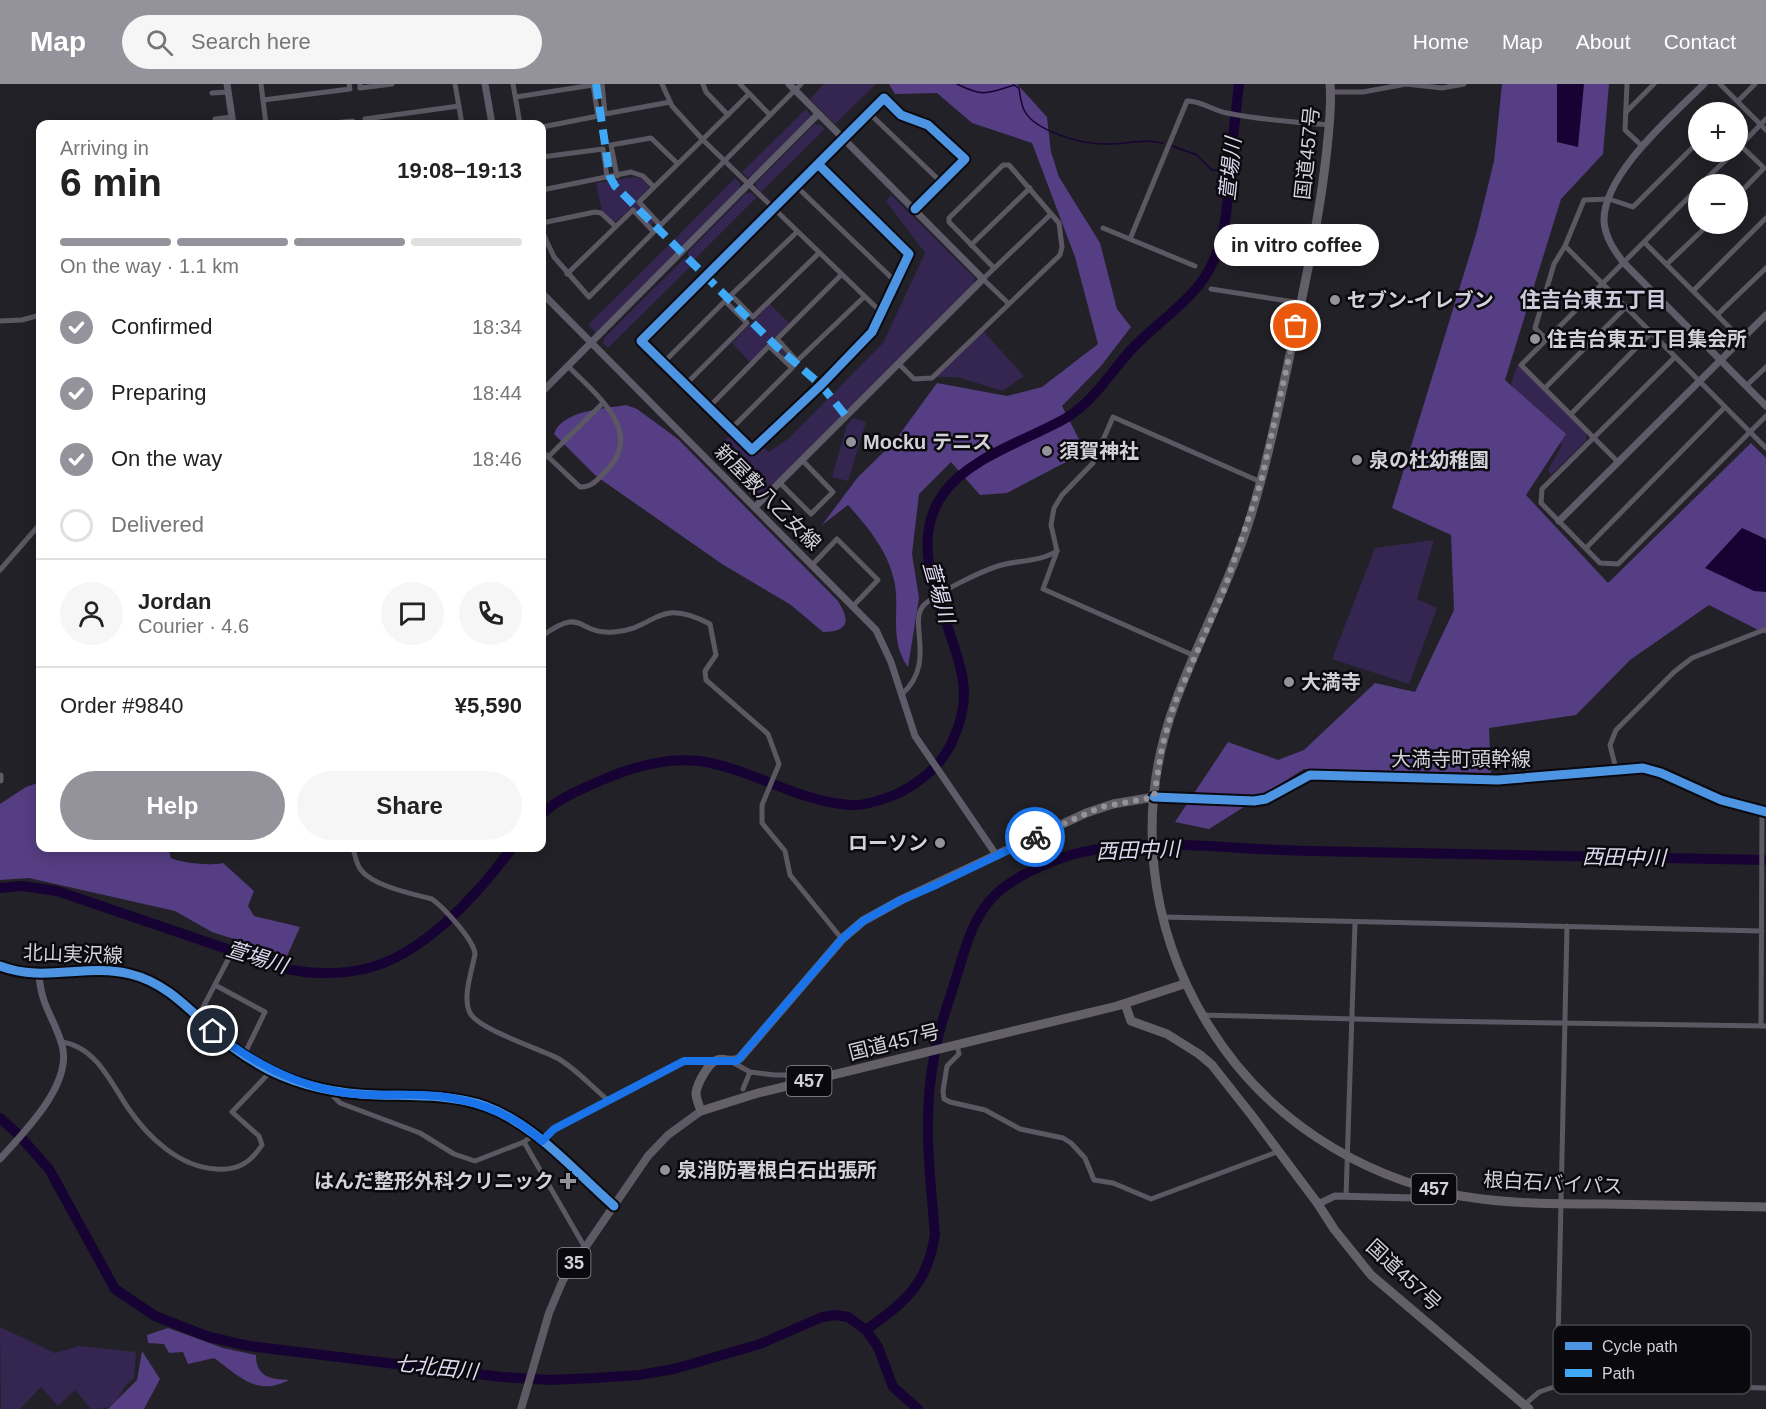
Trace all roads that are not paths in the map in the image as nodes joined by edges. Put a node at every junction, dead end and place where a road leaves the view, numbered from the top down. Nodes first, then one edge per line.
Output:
1 (261, 84) edge
2 (349, 84) edge
3 (360, 84) edge
4 (392, 84) edge
5 (455, 84) edge
6 (485, 84) edge
7 (513, 84) edge
8 (602, 84) edge
9 (662, 84) edge
10 (702, 84) edge
11 (740, 84) edge
12 (789, 84) edge
13 (801, 84) edge
14 (1464, 84) edge
15 (1627, 84) edge
16 (1654, 84) edge
17 (1704, 84) edge
18 (1720, 84) edge
19 (1755, 84) edge
20 (228, 88) edge
21 (1330, 88) edge
22 (795, 91) junction
23 (212, 93) dead end
24 (749, 94) junction
25 (516, 98) junction
26 (263, 100) junction
27 (670, 102) junction
28 (1738, 102) joint
29 (459, 106) junction
30 (1626, 112) junction
31 (1748, 112) edge
32 (869, 113) junction
33 (818, 114) junction
34 (728, 115) junction
35 (770, 115) junction
36 (215, 119) dead end
37 (1766, 119) edge
38 (224, 120) edge
39 (232, 120) edge
40 (266, 120) edge
41 (365, 120) edge
42 (461, 120) edge
43 (491, 120) edge
44 (519, 120) edge
45 (1329, 125) junction
46 (1761, 125) junction
47 (546, 126) edge
48 (1766, 130) edge
49 (1748, 137) edge
50 (844, 139) junction
51 (703, 140) junction
52 (1642, 146) junction
53 (1688, 152) edge
54 (546, 156) edge
55 (1748, 156) edge
56 (724, 161) junction
57 (1722, 162) edge
58 (677, 163) junction
59 (819, 165) junction
60 (1711, 174) edge
61 (617, 176) junction
62 (607, 177) junction
63 (941, 182) junction
64 (748, 184) junction
65 (1748, 185) edge
66 (796, 186) junction
67 (654, 187) junction
68 (1030, 188) junction
69 (546, 189) edge
70 (1688, 198) edge
71 (1609, 199) junction
72 (774, 209) junction
73 (915, 210) junction
74 (1051, 214) junction
75 (1766, 218) edge
76 (546, 222) edge
77 (660, 225) junction
78 (615, 226) junction
79 (1103, 228) dead end
80 (653, 231) junction
81 (797, 232) junction
82 (1698, 234) edge
83 (1130, 239) junction
84 (546, 240) edge
85 (1644, 242) junction
86 (971, 245) junction
87 (1564, 246) junction
88 (819, 253) junction
89 (1623, 262) junction
90 (1667, 264) junction
91 (1195, 266) dead end
92 (994, 268) junction
93 (1766, 268) edge
94 (567, 274) junction
95 (841, 275) junction
96 (983, 279) junction
97 (897, 283) junction
98 (1602, 283) junction
99 (1211, 289) dead end
100 (1694, 290) junction
101 (546, 297) edge
102 (864, 297) junction
103 (1008, 303) junction
104 (1301, 303) junction
105 (1626, 307) junction
106 (883, 314) junction
107 (1718, 314) junction
108 (1766, 315) edge
109 (36, 316) edge
110 (0, 321) edge
111 (1651, 333) junction
112 (1546, 339) junction
113 (1742, 339) junction
114 (591, 343) junction
115 (1676, 357) junction
116 (1720, 360) junction
117 (663, 363) junction
118 (898, 363) junction
119 (568, 366) junction
120 (1766, 367) edge
121 (1700, 381) junction
122 (685, 385) junction
123 (1746, 386) junction
124 (1545, 388) junction
125 (546, 389) edge
126 (603, 403) junction
127 (1766, 406) edge
128 (1725, 407) junction
129 (708, 408) junction
130 (1571, 414) junction
131 (1766, 416) edge
132 (730, 430) junction
133 (1750, 431) junction
134 (1594, 438) junction
135 (1766, 447) edge
136 (548, 457) joint
137 (802, 460) junction
138 (1618, 462) junction
139 (1261, 482) junction
140 (780, 483) junction
141 (755, 507) junction
142 (1559, 521) junction
143 (36, 529) edge
144 (1586, 548) junction
145 (1057, 551) junction
146 (812, 565) junction
147 (0, 570) edge
148 (853, 606) junction
149 (1766, 629) edge
150 (546, 634) edge
151 (1194, 656) junction
152 (901, 695) junction
153 (1616, 769) junction
154 (1154, 797) junction
155 (1764, 812) edge
156 (354, 852) edge
157 (997, 856) junction
158 (1162, 917) junction
159 (1355, 923) junction
160 (1567, 926) junction
161 (1762, 931) junction
162 (842, 939) junction
163 (231, 954) dead end
164 (0, 966) edge
165 (39, 974) junction
166 (1184, 984) junction
167 (215, 985) junction
168 (1125, 1004) junction
169 (1202, 1015) junction
170 (198, 1017) junction
171 (1353, 1019) junction
172 (1564, 1022) junction
173 (1763, 1026) edge
174 (61, 1042) junction
175 (957, 1045) junction
176 (244, 1055) junction
177 (716, 1061) junction
178 (732, 1062) junction
179 (271, 1071) junction
180 (750, 1072) junction
181 (806, 1081) junction
182 (743, 1089) dead end
183 (335, 1091) junction
184 (609, 1101) junction
185 (701, 1111) junction
186 (535, 1134) junction
187 (542, 1141) junction
188 (524, 1142) junction
189 (1277, 1152) junction
190 (1347, 1156) junction
191 (0, 1159) edge
192 (1415, 1184) junction
193 (1346, 1196) junction
194 (1318, 1204) junction
195 (1560, 1204) junction
196 (614, 1206) junction
197 (1766, 1207) edge
198 (584, 1246) junction
199 (1558, 1325) edge
200 (1553, 1387) edge
201 (1751, 1388) edge
202 (1766, 1388) edge
203 (1527, 1407) edge
204 (521, 1409) edge

1 - 26 street
2 - 26 street
3 - 4 street
5 - 29 street
6 - 43 street
7 - 25 street
8 - 27 street
9 - 27 street
10 - 34 street
11 - 24 street
12 - 22 street
13 - 22 street
14 - 21 street
15 - 30 street
16 - 30 street
17 - 52 street
18 - 28 street
19 - 28 street
20 - 23 street
20 - 39 street
21 - 45 highway, 国道457号 / 457
22 - 33 street
22 - 35 street
24 - 34 street
24 - 35 street
25 - 44 street
25 - 47 street
26 - 40 street
27 - 51 street
29 - 41 street
29 - 42 street
30 - 52 street
31 - 46 street
32 - 50 street
32 - 63 street
32 - 63 street
33 - 50 street
33 - 64 street
34 - 51 street
35 - 56 street
36 - 38 street
37 - 46 street
45 - 83 street
45 - 104 highway, 国道457号 / 457
46 - 48 street
46 - 49 street
50 - 59 street
50 - 73 street
51 - 56 street
51 - 58 street
52 - 71 street
53 - 71 street
54 - 62 street
55 - 65 street
56 - 64 street
56 - 77 street
57 - 60 street
58 - 61 street
58 - 67 street
59 - 66 street
59 - 97 street
61 - 62 street
61 - 67 street
62 - 69 street
63 - 73 street
64 - 72 street
64 - 114 street
66 - 72 street
66 - 97 street
67 - 77 street
68 - 74 street
68 - 86 street
68 - 86 street
70 - 85 street
71 - 87 street
71 - 89 street
72 - 81 street
72 - 117 street
73 - 96 street
74 - 92 street
74 - 103 street
75 - 100 street
76 - 78 street
77 - 80 street
78 - 80 street
78 - 94 street
79 - 83 street
80 - 94 street
81 - 88 street
81 - 88 street
82 - 90 street
83 - 91 street
84 - 94 street
85 - 89 street
85 - 90 street
86 - 92 street
87 - 98 street
87 - 112 street
88 - 95 street
89 - 98 street
89 - 116 street
90 - 100 street
92 - 96 street
93 - 107 street
95 - 102 street
95 - 102 street
96 - 103 street
96 - 118 street
97 - 106 street
98 - 105 street
98 - 112 street
99 - 104 street
100 - 107 street
101 - 114 street, 新屋敷八乙女線
102 - 106 street
103 - 118 street
104 - 139 highway, 国道457号 / 457
105 - 111 street
105 - 124 street
106 - 132 street
107 - 113 street
108 - 113 street
109 - 110 street
111 - 115 street
111 - 130 street
112 - 124 street
113 - 116 street
114 - 119 street
114 - 141 street, 新屋敷八乙女線
115 - 121 street
115 - 134 street
116 - 121 street
116 - 123 street
117 - 122 street
117 - 122 street
118 - 137 street
119 - 125 street
119 - 126 street
120 - 123 street
121 - 128 street
121 - 138 street
122 - 129 street
123 - 127 street
124 - 130 street
126 - 136 street
126 - 136 street
128 - 133 street
128 - 144 street
129 - 132 street
129 - 132 street
130 - 134 street
131 - 133 street
133 - 135 street
133 - 144 street
134 - 138 street
134 - 142 street
137 - 140 street
137 - 140 street
138 - 142 street
139 - 145 street
139 - 151 highway, 国道457号 / 457
140 - 141 street
141 - 146 street, 新屋敷八乙女線
142 - 144 street
143 - 147 street
145 - 151 street
145 - 152 street
146 - 148 street, 新屋敷八乙女線
146 - 148 street
148 - 152 street, 新屋敷八乙女線
149 - 153 street
150 - 162 street
151 - 154 highway, 国道457号 / 457
152 - 157 street, 新屋敷八乙女線
153 - 154 street, 大満寺町頭幹線
153 - 155 street, 大満寺町頭幹線
154 - 157 highway
154 - 158 highway, 根白石バイパス / 457
155 - 161 street
156 - 184 street
157 - 162 highway
158 - 159 street
158 - 166 highway, 根白石バイパス / 457
159 - 160 street
159 - 171 street
160 - 161 street
160 - 172 street
161 - 173 street
162 - 178 highway
163 - 167 street
164 - 165 street, 北山実沢線
165 - 170 street, 北山実沢線
165 - 174 street
166 - 168 highway, 国道457号 / 457
166 - 169 highway, 根白石バイパス / 457
167 - 170 street
167 - 176 street
168 - 175 highway, 国道457号 / 457
168 - 189 highway, 国道457号
169 - 171 street
169 - 190 highway, 根白石バイパス / 457
170 - 176 street, 北山実沢線
171 - 172 street
171 - 190 street
172 - 173 street
172 - 195 street
174 - 179 street
174 - 191 street
175 - 181 highway, 国道457号 / 457
175 - 189 street
176 - 179 street, 北山実沢線
177 - 178 highway
177 - 184 street
177 - 185 highway
178 - 180 street
179 - 183 street, 北山実沢線
180 - 181 street
180 - 182 street
181 - 185 highway, 国道457号 / 457
183 - 186 street, 北山実沢線
183 - 188 street
184 - 187 street
185 - 196 main road, 35
186 - 187 street, 北山実沢線
186 - 188 street
187 - 196 street, 北山実沢線
188 - 198 street
189 - 194 highway, 国道457号
190 - 192 highway, 根白石バイパス / 457
190 - 193 street
192 - 193 street
192 - 195 highway, 根白石バイパス / 457
193 - 194 street
194 - 203 highway, 国道457号
195 - 197 highway, 根白石バイパス / 457
195 - 199 street
196 - 198 main road, 35
198 - 204 main road, 35
200 - 203 street
201 - 202 street

